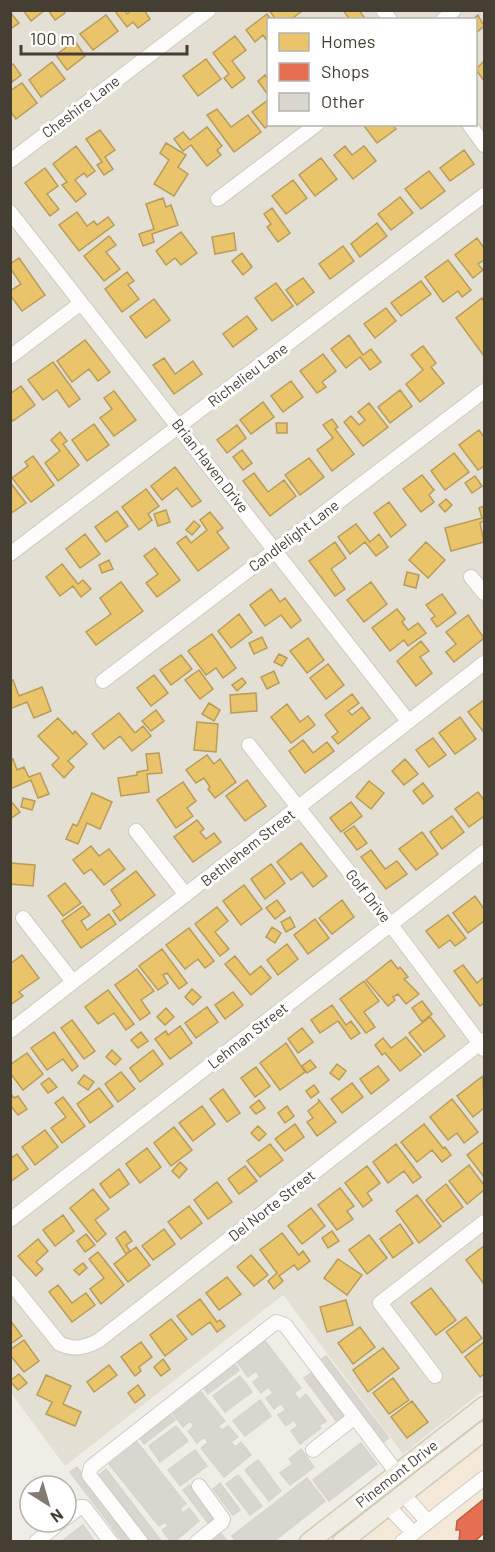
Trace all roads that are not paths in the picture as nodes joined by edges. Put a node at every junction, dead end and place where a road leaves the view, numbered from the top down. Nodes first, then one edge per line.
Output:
1 (208, 10) edge
2 (314, 126) edge
3 (470, 126) edge
4 (484, 145) edge
5 (10, 161) edge
6 (484, 195) edge
7 (218, 199) dead end
8 (10, 212) edge
9 (81, 303) junction
10 (10, 357) edge
11 (484, 391) edge
12 (179, 427) junction
13 (275, 550) junction
14 (10, 554) edge
15 (471, 577) dead end
16 (484, 593) edge
17 (484, 663) edge
18 (103, 681) dead end
19 (408, 721) junction
20 (249, 746) dead end
21 (299, 808) junction
22 (136, 831) dead end
23 (484, 852) edge
24 (186, 895) junction
25 (23, 918) dead end
26 (391, 925) junction
27 (74, 982) junction
28 (10, 1031) edge
29 (483, 1044) edge
30 (10, 1220) edge
31 (484, 1222) edge
32 (10, 1282) edge
33 (435, 1376) dead end
34 (484, 1406) edge
35 (355, 1418) junction
36 (484, 1431) edge
37 (312, 1450) dead end
38 (397, 1473) junction
39 (484, 1478) edge
40 (199, 1486) dead end
41 (403, 1494) junction
42 (388, 1506) junction
43 (78, 1509) edge
44 (428, 1522) junction
45 (360, 1527) junction
46 (408, 1537) edge
47 (111, 1542) edge
48 (141, 1542) edge
49 (197, 1542) edge
50 (309, 1542) edge
51 (342, 1542) edge

1 - 5 street, Cheshire Lane
2 - 7 street
3 - 4 street
6 - 12 street, Richelieu Lane
8 - 9 street, Brian Haven Drive
9 - 10 street
9 - 12 street, Brian Haven Drive
11 - 13 street, Candlelight Lane
12 - 13 street, Brian Haven Drive
12 - 14 street, Richelieu Lane
13 - 18 street, Candlelight Lane
13 - 19 street, Brian Haven Drive
15 - 16 street
17 - 19 street, Bethlehem Street
19 - 21 street, Bethlehem Street
20 - 21 street, Golf Drive
21 - 24 street, Bethlehem Street
21 - 26 street, Golf Drive
22 - 24 street
23 - 26 street, Lehman Street
24 - 27 street, Bethlehem Street
25 - 27 street
26 - 29 street, Golf Drive
26 - 30 street, Lehman Street
27 - 28 street, Bethlehem Street
29 - 32 street, Del Norte Street
31 - 33 street
34 - 38 main road, Pinemont Drive
35 - 37 street
35 - 38 street
35 - 48 street
36 - 41 main road, Pinemont Drive
38 - 45 main road
38 - 50 main road, Pinemont Drive
39 - 44 street
40 - 49 street
41 - 42 main road, Pinemont Drive
41 - 44 street
42 - 45 main road, Pinemont Drive
42 - 46 street
43 - 47 street
44 - 46 street
45 - 51 main road, Pinemont Drive

